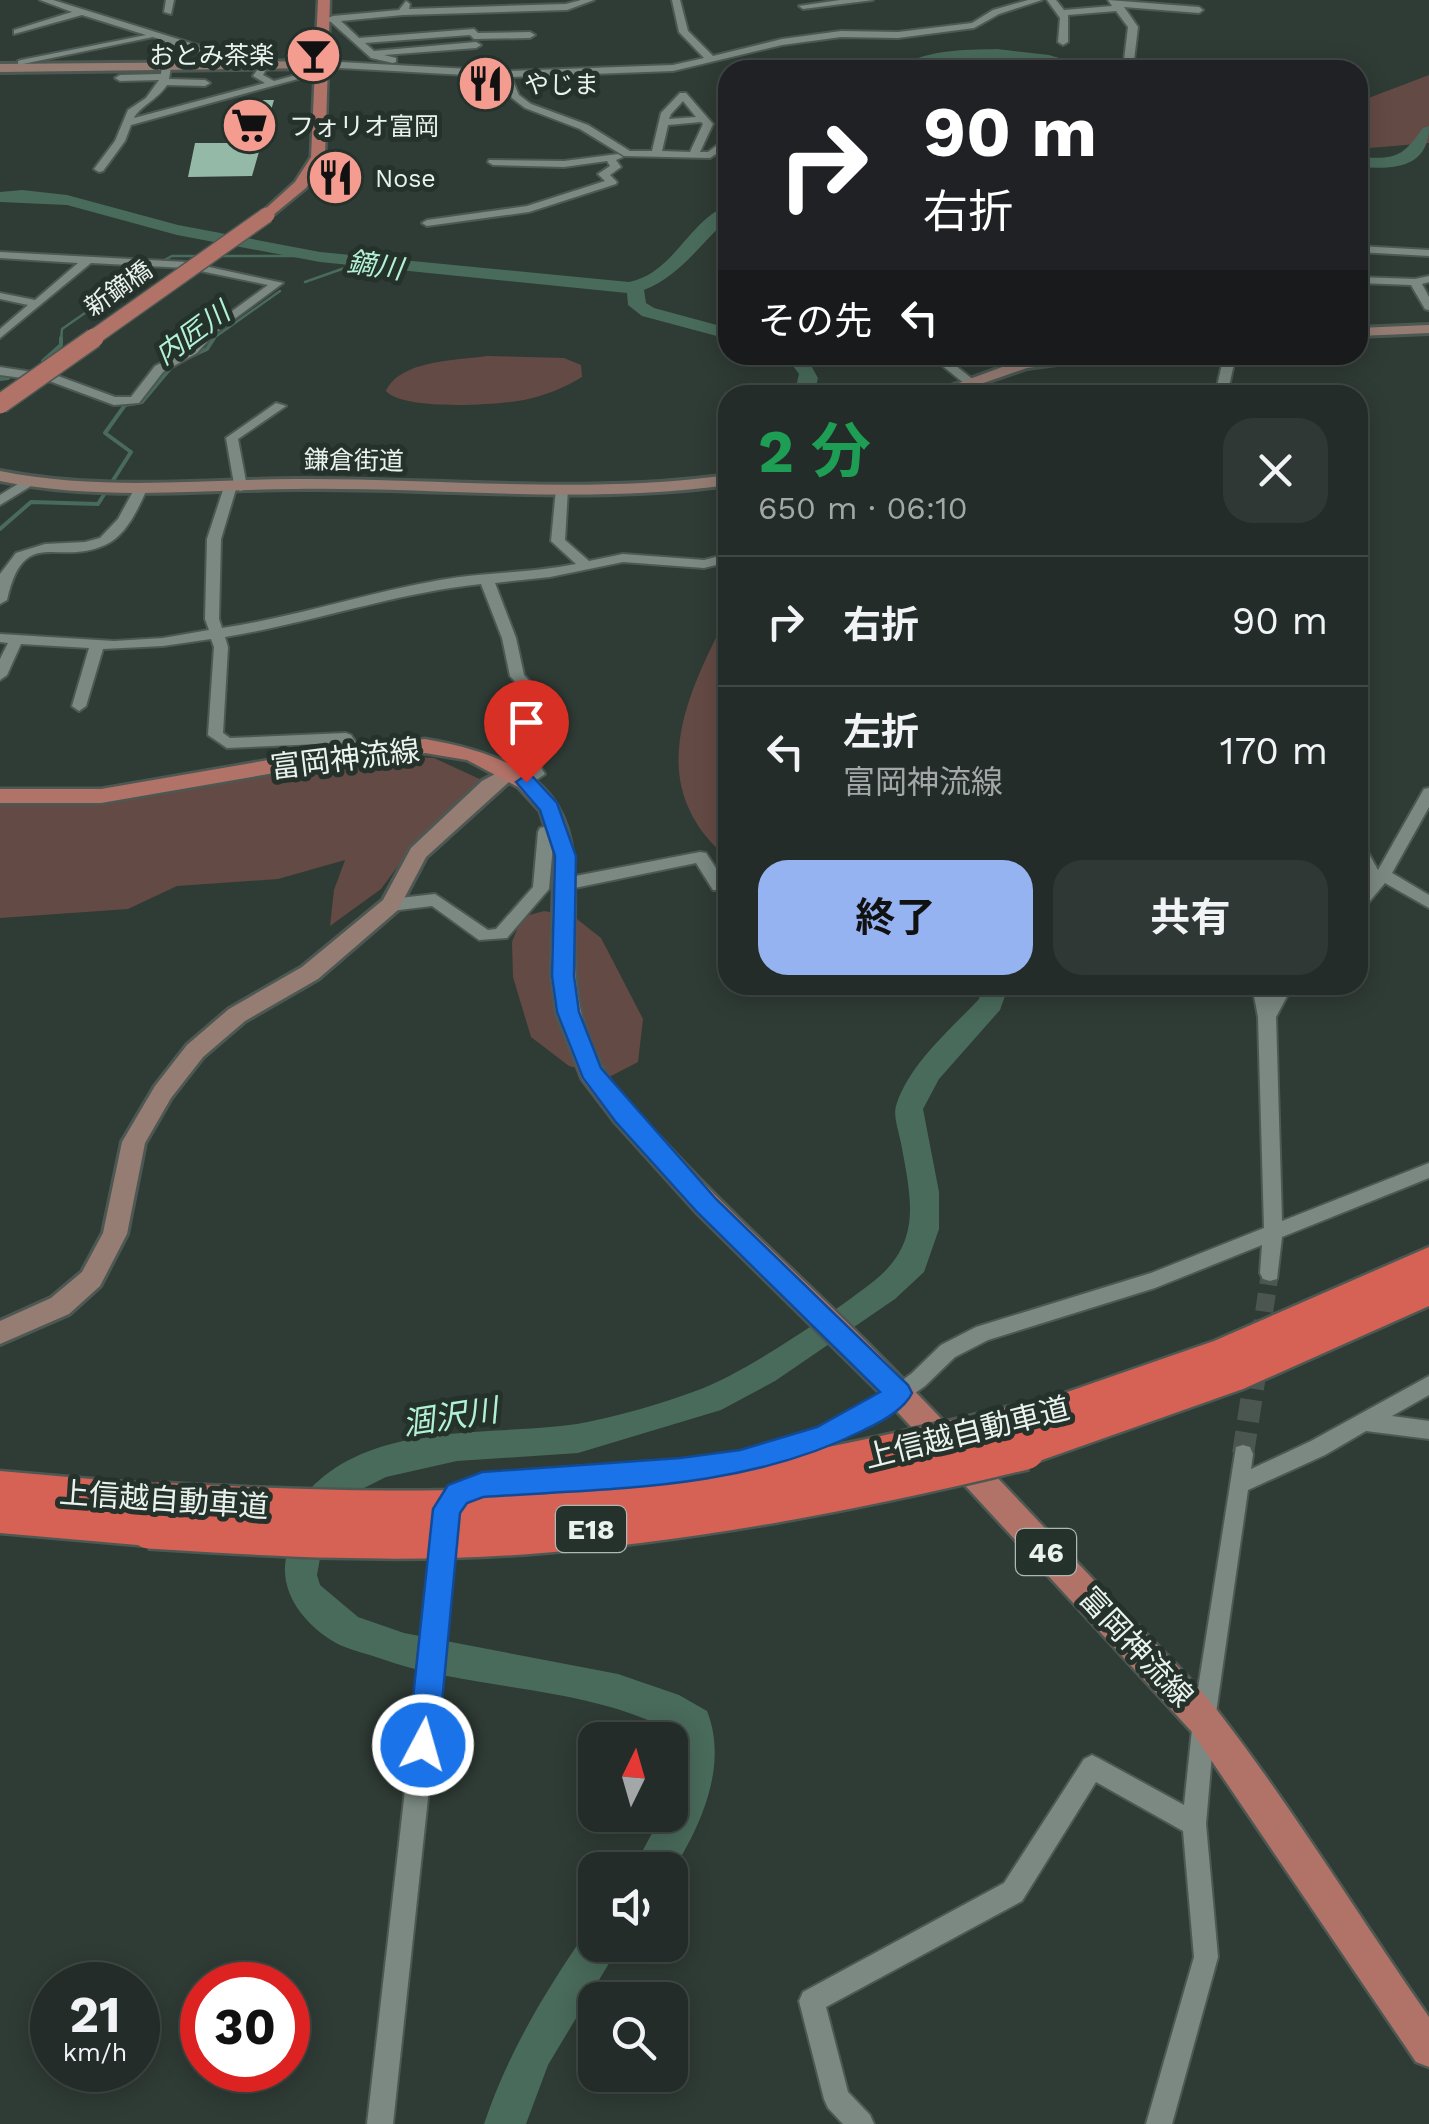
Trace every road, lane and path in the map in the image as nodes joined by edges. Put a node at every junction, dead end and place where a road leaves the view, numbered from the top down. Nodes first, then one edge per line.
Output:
1 (44, 0) edge
2 (170, 0) edge
3 (310, 0) edge
4 (324, 0) edge
5 (408, 0) edge
6 (590, 0) edge
7 (676, 0) edge
8 (868, 0) edge
9 (1038, 0) edge
10 (1052, 0) edge
11 (801, 3) edge
12 (69, 4) edge
13 (1116, 4) edge
14 (471, 5) edge
15 (1198, 10) dead end
16 (82, 12) junction
17 (168, 12) dead end
18 (403, 12) junction
19 (1062, 13) junction
20 (328, 18) junction
21 (984, 18) junction
22 (999, 25) dead end
23 (798, 31) junction
24 (17, 32) dead end
25 (155, 36) junction
26 (530, 36) dead end
27 (475, 38) junction
28 (170, 41) junction
29 (355, 41) junction
30 (1063, 42) dead end
31 (370, 54) junction
32 (711, 58) junction
33 (1128, 60) dead end
34 (22, 63) dead end
35 (268, 64) junction
36 (0, 68) edge
37 (322, 68) junction
38 (430, 70) junction
39 (480, 72) junction
40 (505, 74) junction
41 (166, 75) junction
42 (120, 78) dead end
43 (270, 82) junction
44 (205, 83) dead end
45 (152, 98) junction
46 (185, 100) dead end
47 (160, 115) junction
48 (703, 119) junction
49 (126, 123) junction
50 (663, 123) junction
51 (164, 130) dead end
52 (718, 149) edge
53 (628, 154) junction
54 (656, 154) junction
55 (693, 155) junction
56 (611, 160) junction
57 (493, 162) dead end
58 (98, 169) dead end
59 (427, 223) dead end
60 (1368, 250) edge
61 (1429, 253) edge
62 (0, 255) edge
63 (88, 260) junction
64 (1429, 278) edge
65 (1368, 280) edge
66 (1416, 282) junction
67 (0, 296) edge
68 (35, 303) junction
69 (1429, 308) edge
70 (1429, 329) edge
71 (1368, 332) edge
72 (0, 335) edge
73 (949, 365) edge
74 (1021, 365) edge
75 (0, 371) edge
76 (969, 380) junction
77 (957, 385) edge
78 (0, 404) edge
79 (280, 406) dead end
80 (0, 476) edge
81 (718, 482) edge
82 (26, 483) junction
83 (236, 487) junction
84 (562, 489) junction
85 (141, 490) junction
86 (0, 502) edge
87 (718, 560) edge
88 (586, 566) junction
89 (486, 578) junction
90 (0, 600) edge
91 (218, 635) junction
92 (8, 639) edge
93 (97, 645) junction
94 (0, 675) edge
95 (79, 706) dead end
96 (355, 752) junction
97 (518, 777) junction
98 (1429, 793) edge
99 (0, 796) edge
100 (559, 828) junction
101 (1371, 873) edge
102 (565, 884) junction
103 (718, 886) edge
104 (1429, 902) edge
105 (390, 905) junction
106 (1262, 995) edge
107 (1279, 995) edge
108 (1267, 1017) junction
109 (1429, 1170) edge
110 (1274, 1230) junction
111 (1429, 1261) edge
112 (1270, 1273) tunnel mouth
113 (1429, 1290) edge
114 (0, 1333) edge
115 (1429, 1385) edge
116 (894, 1388) junction
117 (1364, 1422) junction
118 (1429, 1430) edge
119 (1021, 1438) junction
120 (1243, 1454) tunnel mouth
121 (1240, 1484) junction
122 (0, 1487) edge
123 (154, 1515) junction
124 (0, 1516) edge
125 (1204, 1720) junction
126 (1194, 1824) junction
127 (1429, 2049) edge
128 (380, 2124) edge
129 (861, 2124) edge
130 (1159, 2124) edge

1 - 12 street
2 - 17 street
3 - 4 street
4 - 20 main road, 新鏑橋
5 - 18 street
6 - 14 street
7 - 32 street
8 - 11 street
9 - 21 street
10 - 19 street
11 - 23 street
12 - 16 street
13 - 15 street
13 - 19 street
13 - 33 street
14 - 18 street
14 - 27 street
16 - 24 street
16 - 25 street
18 - 20 street
19 - 30 street
20 - 29 street
20 - 37 main road, 新鏑橋
21 - 22 street
21 - 23 street
23 - 32 street
25 - 28 street
25 - 34 street
26 - 27 street
27 - 29 street
27 - 31 street
27 - 39 street
28 - 35 street
28 - 41 street
29 - 31 street
31 - 38 street
32 - 40 street
35 - 37 street
35 - 41 street
35 - 43 street
36 - 41 street
37 - 38 street
37 - 43 street
37 - 78 main road, 新鏑橋, bridge
38 - 39 street
39 - 40 street
40 - 53 street
41 - 42 street
41 - 44 street
41 - 45 street
43 - 47 street
45 - 46 street
45 - 49 street
47 - 49 street
47 - 51 street
48 - 50 street
48 - 50 street
48 - 55 street
49 - 58 street
50 - 54 street
52 - 55 street
53 - 54 street
53 - 56 street
54 - 55 street
56 - 57 street
56 - 59 street
60 - 61 street
62 - 63 street
63 - 68 street
63 - 75 street
64 - 66 street
65 - 66 street
66 - 69 street
67 - 68 street
68 - 72 street
70 - 71 street
73 - 76 street
74 - 76 street
76 - 77 street
79 - 83 street
80 - 82 street, 鎌倉街道
81 - 84 street, 鎌倉街道
82 - 85 street, 鎌倉街道
82 - 86 street
83 - 84 street, 鎌倉街道
83 - 85 street, 鎌倉街道
83 - 91 street
84 - 88 street
85 - 90 street
87 - 88 street
88 - 89 street
89 - 91 street
89 - 97 street
91 - 93 street
91 - 96 street
92 - 93 street
92 - 94 street
93 - 95 street
96 - 97 main road, 富岡神流線 / 46
96 - 99 main road, 富岡神流線 / 46
97 - 100 main road, 富岡神流線 / 46
97 - 105 street
98 - 101 street
100 - 102 main road, 富岡神流線 / 46
100 - 105 street
101 - 104 street
102 - 103 street
102 - 116 main road, 富岡神流線 / 46
105 - 114 street
106 - 108 street
107 - 108 street
108 - 110 street
109 - 110 street
110 - 112 street
110 - 116 street
111 - 119 highway, 上信越自動車道 / E18
113 - 119 highway, 上信越自動車道 / E18
115 - 117 street
116 - 125 main road, 富岡神流線 / 46
116 - 128 street
117 - 118 street
117 - 121 street
119 - 123 highway, 上信越自動車道 / E18, bridge
120 - 121 street
121 - 125 street
122 - 123 highway, 上信越自動車道 / E18
123 - 124 highway, 上信越自動車道 / E18
125 - 126 street
125 - 127 main road, 富岡神流線 / 46
126 - 129 street
126 - 130 street

